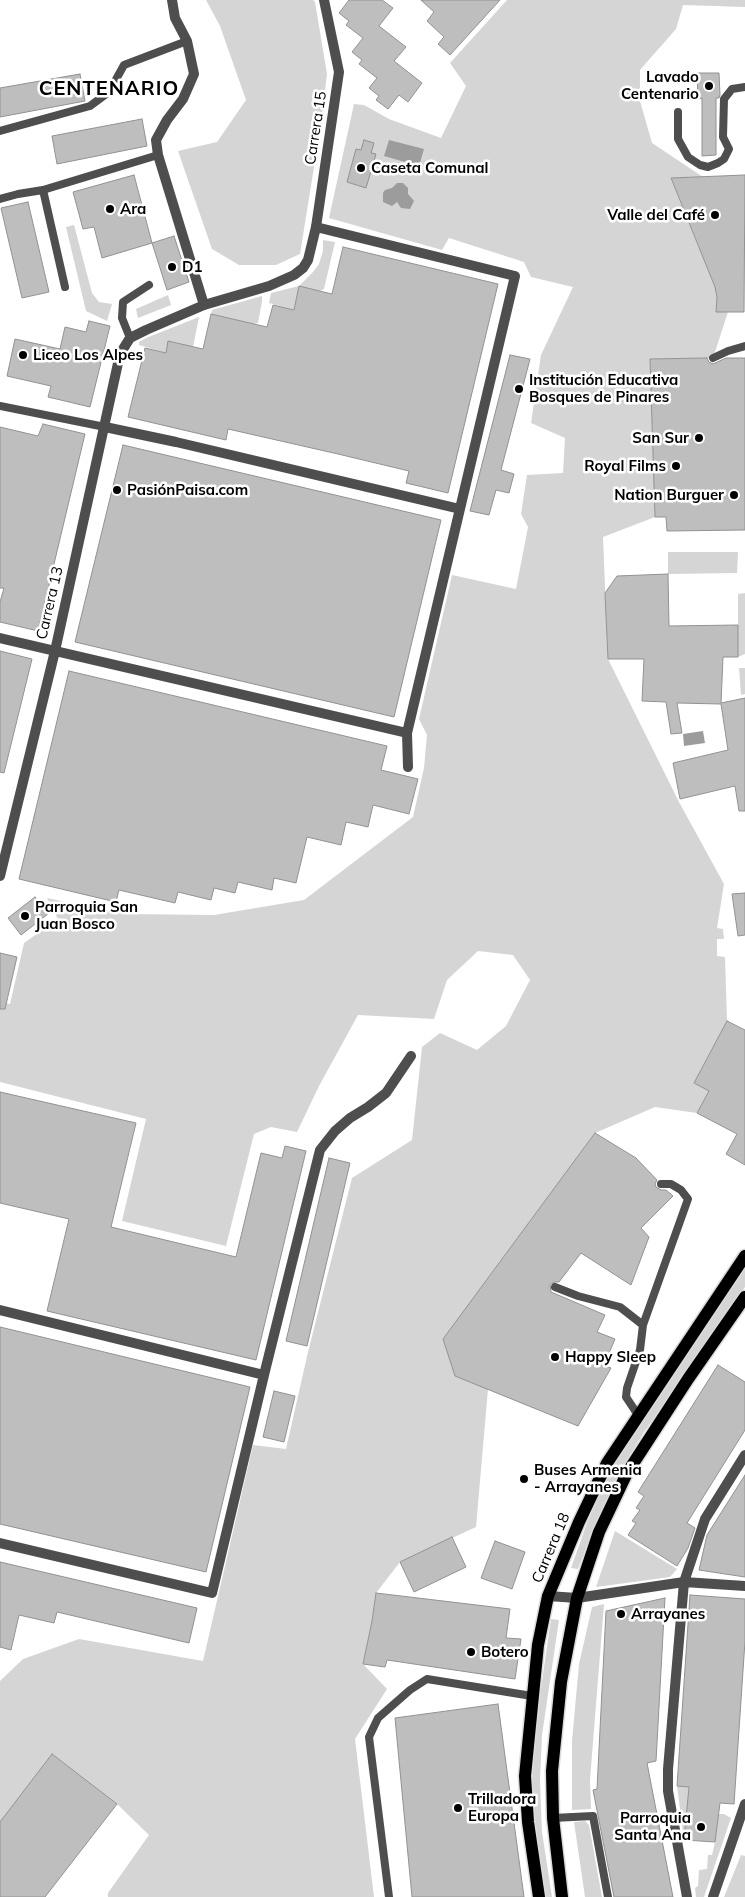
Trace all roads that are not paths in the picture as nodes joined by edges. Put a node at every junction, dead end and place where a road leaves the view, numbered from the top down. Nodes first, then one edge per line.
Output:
1 (172, 0) edge
2 (324, 0) edge
3 (187, 41) junction
4 (745, 87) edge
5 (678, 112) dead end
6 (0, 131) edge
7 (158, 155) junction
8 (43, 190) junction
9 (0, 199) edge
10 (316, 227) junction
11 (149, 284) dead end
12 (65, 287) dead end
13 (204, 305) junction
14 (130, 338) junction
15 (745, 346) edge
16 (713, 358) dead end
17 (0, 406) edge
18 (105, 428) junction
19 (460, 509) junction
20 (0, 638) edge
21 (55, 651) junction
22 (407, 733) junction
23 (408, 767) dead end
24 (1, 864) edge
25 (0, 876) edge
26 (411, 1056) dead end
27 (661, 1184) dead end
28 (745, 1256) edge
29 (555, 1287) dead end
30 (745, 1297) edge
31 (0, 1310) edge
32 (643, 1325) junction
33 (264, 1375) junction
34 (638, 1415) junction
35 (745, 1455) edge
36 (0, 1543) edge
37 (684, 1582) junction
38 (745, 1586) edge
39 (548, 1596) junction
40 (576, 1598) junction
41 (532, 1696) junction
42 (745, 1804) edge
43 (553, 1818) junction
44 (389, 1897) edge
45 (539, 1897) edge
46 (562, 1897) edge
47 (608, 1897) edge
48 (687, 1897) edge
49 (713, 1897) edge

1 - 3 street
2 - 10 street, Carrera 15
3 - 6 lane
3 - 7 street
4 - 5 lane
7 - 8 lane
7 - 13 street
8 - 9 lane
8 - 12 lane
10 - 13 street, Carrera 15
10 - 19 street
11 - 14 lane
13 - 14 street
14 - 18 street, Carrera 13
15 - 16 lane
17 - 18 lane
18 - 19 street
18 - 21 street, Carrera 13
19 - 22 street
20 - 21 street
21 - 22 street
21 - 24 street, Carrera 13
22 - 23 street
24 - 25 street, Carrera 13
26 - 33 street
27 - 32 lane
28 - 34 main road, Carrera 18
29 - 32 lane
30 - 40 main road
31 - 33 street
32 - 34 lane
33 - 36 street
34 - 39 main road, Carrera 18
35 - 37 street
37 - 38 street
37 - 40 street
37 - 48 street
39 - 40 street
39 - 41 main road, Carrera 18
40 - 43 main road
41 - 44 lane
41 - 45 main road, Carrera 18
42 - 49 street
43 - 46 main road
43 - 47 lane

